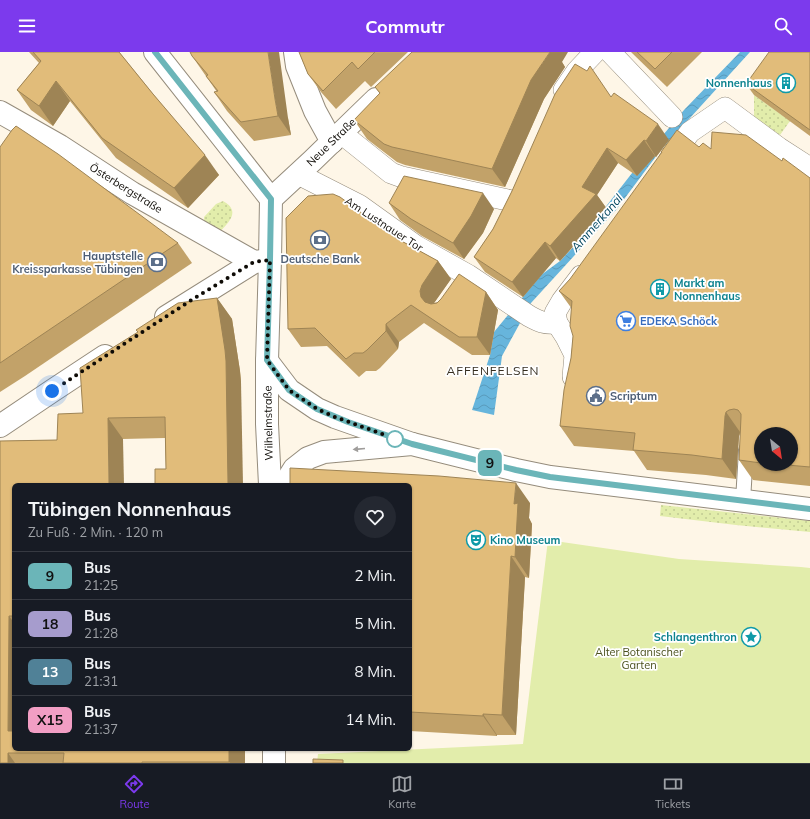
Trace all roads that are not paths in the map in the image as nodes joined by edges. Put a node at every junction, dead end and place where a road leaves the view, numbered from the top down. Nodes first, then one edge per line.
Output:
1 (155, 52) edge
2 (295, 52) edge
3 (595, 52) edge
4 (610, 52) edge
5 (388, 88) edge
6 (555, 104) edge
7 (1, 114) edge
8 (672, 117) dead end
9 (34, 132) junction
10 (336, 137) junction
11 (16, 143) edge
12 (810, 168) edge
13 (298, 174) junction
14 (656, 176) edge
15 (271, 199) junction
16 (502, 220) edge
17 (481, 257) edge
18 (262, 261) junction
19 (590, 264) edge
20 (468, 275) junction
21 (456, 292) edge
22 (557, 324) junction
23 (148, 328) edge
24 (123, 345) edge
25 (267, 360) junction
26 (569, 398) edge
27 (0, 426) edge
28 (747, 437) edge
29 (412, 444) junction
30 (270, 483) edge
31 (285, 483) edge
32 (742, 501) junction
33 (810, 509) edge
34 (274, 751) edge
35 (274, 763) edge

1 - 15 street
2 - 10 street
3 - 6 street
4 - 8 street
5 - 10 street, Neue Straße
7 - 9 street, Österbergstraße
9 - 11 street
9 - 18 street, Österbergstraße
10 - 13 street, Neue Straße
10 - 16 street
12 - 14 street
13 - 15 street, Neue Straße
13 - 20 street, Am Lustnauer Tor
15 - 18 street
17 - 20 street
18 - 23 street
18 - 25 street
19 - 22 street
20 - 21 street
20 - 22 street, Am Lustnauer Tor
22 - 26 street
24 - 27 street
25 - 29 street
25 - 30 street, Wilhelmstraße
28 - 32 lane
29 -> 31 street
29 - 32 street
32 - 33 street
34 - 35 street

